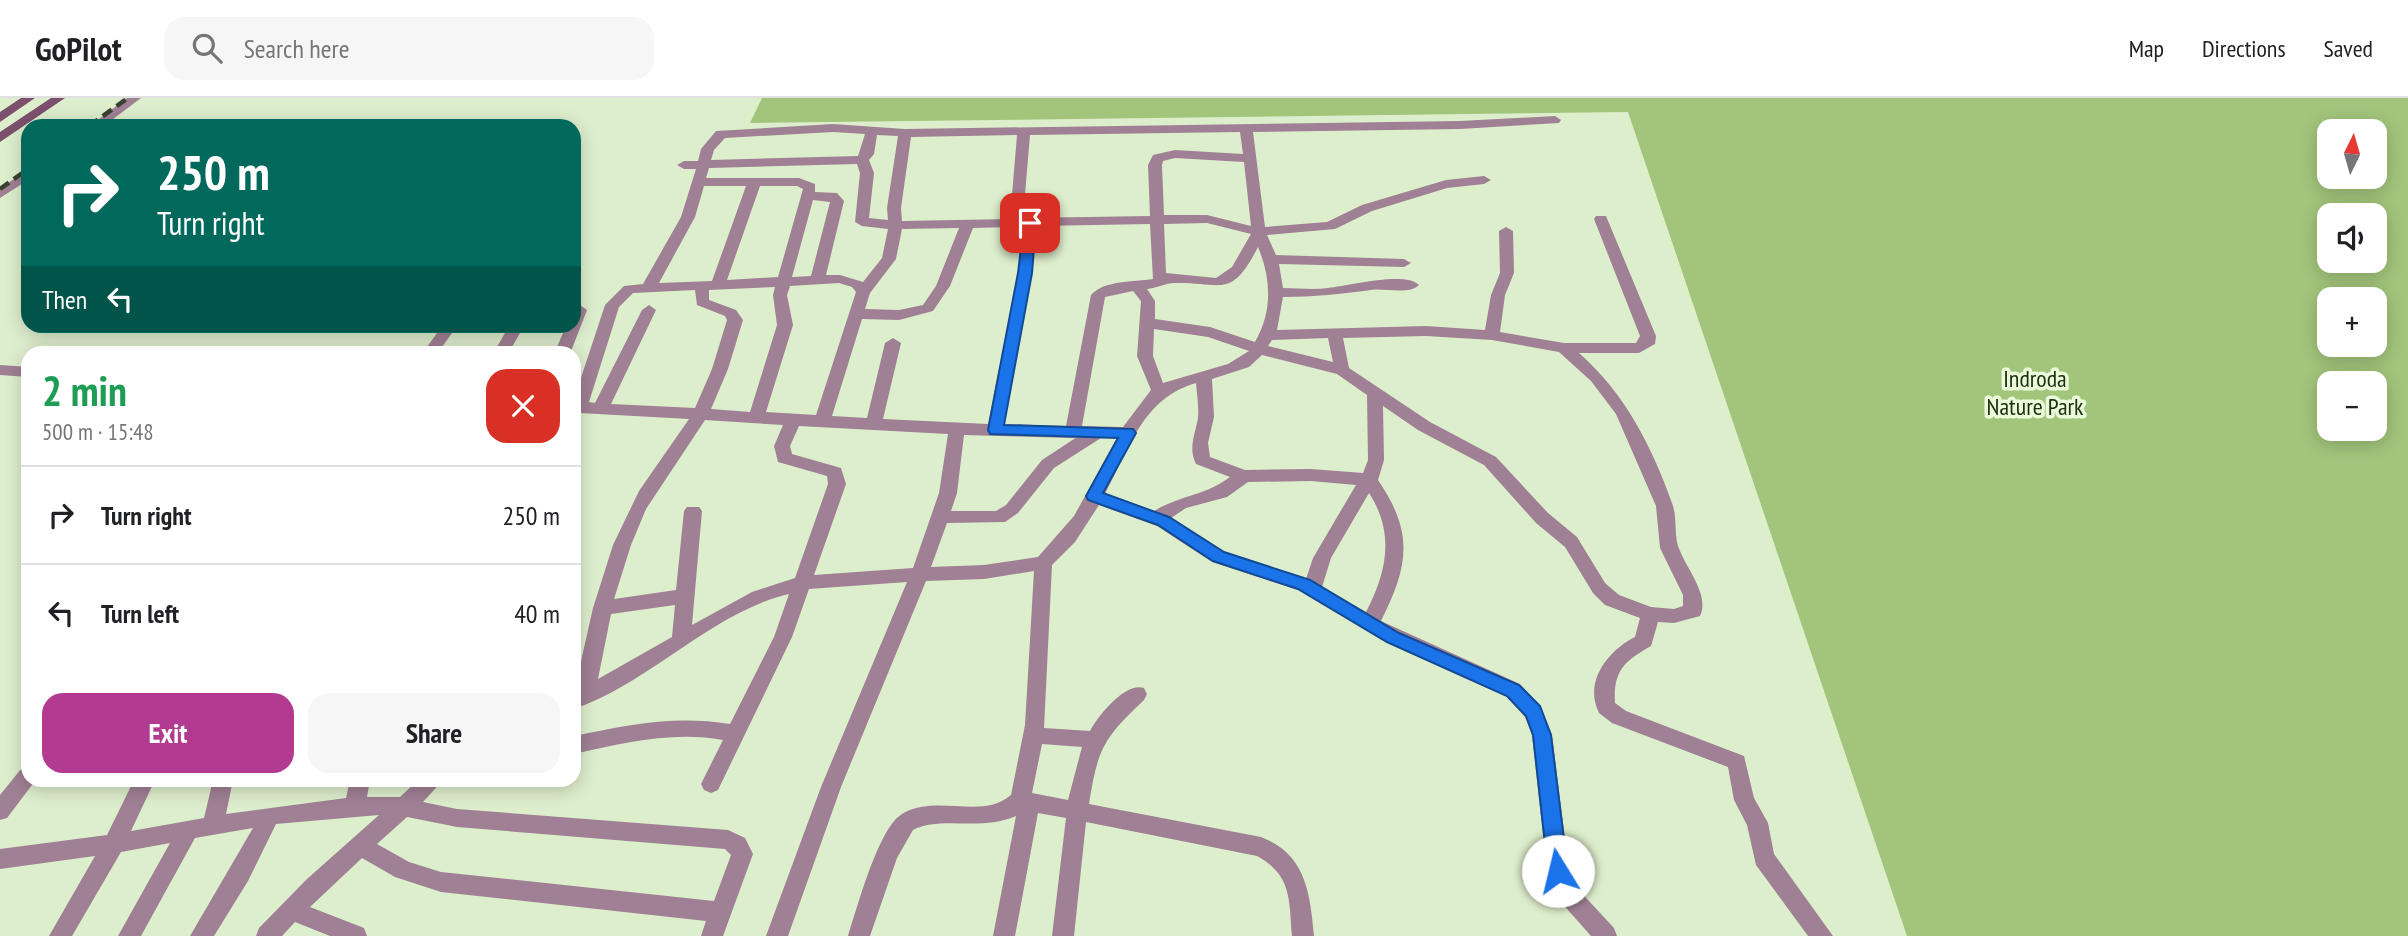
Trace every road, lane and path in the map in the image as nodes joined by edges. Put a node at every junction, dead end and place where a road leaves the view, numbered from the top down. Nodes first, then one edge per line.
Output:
1 (29, 98) edge
2 (59, 98) edge
3 (135, 98) edge
4 (0, 118) edge
5 (28, 119) edge
6 (106, 119) edge
7 (1555, 120) dead end
8 (21, 124) edge
9 (1246, 127) junction
10 (872, 129) junction
11 (1024, 131) junction
12 (905, 133) junction
13 (0, 138) edge
14 (1251, 158) junction
15 (862, 160) junction
16 (703, 164) junction
17 (684, 165) dead end
18 (21, 179) edge
19 (1485, 180) dead end
20 (755, 181) junction
21 (699, 182) junction
22 (0, 194) edge
23 (808, 196) junction
24 (1601, 219) dead end
25 (1159, 220) junction
26 (1023, 224) junction
27 (895, 225) junction
28 (967, 225) junction
29 (1506, 231) dead end
30 (1259, 232) junction
31 (1269, 259) junction
32 (1404, 263) dead end
33 (1167, 280) junction
34 (817, 281) junction
35 (782, 284) junction
36 (1412, 285) dead end
37 (710, 286) junction
38 (649, 287) junction
39 (1139, 288) junction
40 (863, 292) junction
41 (1275, 292) junction
42 (649, 310) dead end
43 (856, 314) junction
44 (1146, 323) junction
45 (1335, 334) junction
46 (1492, 335) junction
47 (1264, 342) junction
48 (893, 343) dead end
49 (1564, 348) junction
50 (0, 370) edge
51 (1342, 370) junction
52 (21, 372) edge
53 (1204, 376) junction
54 (1375, 391) junction
55 (1160, 392) junction
56 (581, 394) edge
57 (581, 408) edge
58 (600, 409) junction
59 (700, 415) junction
60 (756, 417) junction
61 (794, 419) junction
62 (823, 420) junction
63 (874, 424) junction
64 (957, 429) junction
65 (995, 430) junction
66 (1073, 432) junction
67 (1098, 432) junction
68 (1128, 433) junction
69 (1244, 476) junction
70 (1369, 480) junction
71 (1093, 496) junction
72 (692, 512) dead end
73 (941, 517) junction
74 (1157, 518) junction
75 (1043, 562) junction
76 (919, 576) junction
77 (804, 583) junction
78 (1312, 588) junction
79 (685, 596) junction
80 (602, 608) junction
81 (1650, 614) junction
82 (1370, 623) junction
83 (681, 639) junction
84 (581, 690) edge
85 (1137, 694) dead end
86 (581, 697) edge
87 (734, 733) junction
88 (1031, 736) junction
89 (1096, 740) junction
90 (581, 744) edge
91 (21, 784) edge
92 (711, 784) dead end
93 (142, 787) edge
94 (221, 787) edge
95 (359, 787) edge
96 (406, 787) edge
97 (424, 787) edge
98 (1024, 801) junction
99 (355, 806) junction
100 (400, 806) junction
101 (0, 811) edge
102 (1078, 812) junction
103 (270, 815) junction
104 (213, 826) junction
105 (188, 831) junction
106 (114, 844) junction
107 (359, 845) junction
108 (0, 859) edge
109 (292, 910) junction
110 (721, 912) junction
111 (339, 934) edge
112 (60, 936) edge
113 (129, 936) edge
114 (201, 936) edge
115 (267, 936) edge
116 (712, 936) edge
117 (776, 936) edge
118 (859, 936) edge
119 (1004, 936) edge
120 (1063, 936) edge
121 (1303, 936) edge
122 (1606, 936) edge
123 (1822, 936) edge

1 - 4 main road
2 - 5 main road
3 - 6 street
7 - 9 street
8 - 13 main road
9 - 11 street
9 - 14 street
10 - 12 street
10 - 15 street
10 - 16 street
11 - 12 street
11 - 26 street
12 - 27 street
14 - 25 street
14 - 30 street
15 - 16 street
15 - 27 street
16 - 17 street
16 - 21 street
18 - 22 street
19 - 30 street
20 - 21 street
20 - 23 street
20 - 37 street
21 - 38 street
23 - 34 street
23 - 35 street
24 - 49 street
25 - 26 street
25 - 30 street
25 - 33 street
26 - 28 street
26 - 65 street
27 - 28 street
27 - 40 street
28 - 43 street
29 - 46 street
30 - 31 street
30 - 33 street
31 - 32 street
31 - 41 street
33 - 39 street
34 - 35 street
34 - 40 street
35 - 37 street
35 - 60 street
36 - 41 street
37 - 38 street
37 - 59 street
38 - 56 street
39 - 44 street
39 - 66 street
40 - 43 street
41 - 47 street
42 - 58 street
43 - 62 street
44 - 47 street
44 - 55 street
45 - 46 street
45 - 47 street
45 - 51 street
46 - 49 street
47 - 51 street
47 - 53 street
48 - 63 street
49 - 81 street
50 - 52 street
51 - 54 street
53 - 55 street
53 - 69 street
54 - 70 street
54 - 81 street
55 - 68 street
57 - 58 street
58 - 59 street
59 - 60 street
59 - 80 street
60 - 61 street
61 - 62 street
61 - 77 street
62 - 63 street
63 - 64 street
64 - 65 street
64 - 73 street
65 - 66 street
66 - 67 street
67 - 68 street
67 - 73 street
68 - 71 street
69 - 70 street
69 - 74 street
70 - 78 street
70 - 82 street
71 - 74 street
71 - 75 street
72 - 79 street
73 - 76 street
74 - 78 street
75 - 76 street
75 - 88 street
76 - 77 street
76 - 117 street
77 - 83 street
77 - 87 street
78 - 82 street
79 - 80 street
79 - 83 street
80 - 84 street
81 - 123 street
82 - 122 street
83 - 86 street
85 - 89 street
87 - 90 street
87 - 92 street
88 - 89 street
88 - 98 street
89 - 102 street
91 - 101 street
93 - 106 street
94 - 104 street
95 - 99 street
96 - 100 street
97 - 100 street
98 - 102 street
98 - 118 street
98 - 119 street
99 - 100 street
99 - 103 street
100 - 107 street
100 - 110 street
102 - 120 street
102 - 121 street
103 - 104 street
103 - 114 street
104 - 105 street
105 - 106 street
105 - 113 street
106 - 108 street
106 - 112 street
107 - 109 street
107 - 110 street
109 - 111 street
109 - 115 street
110 - 116 street

